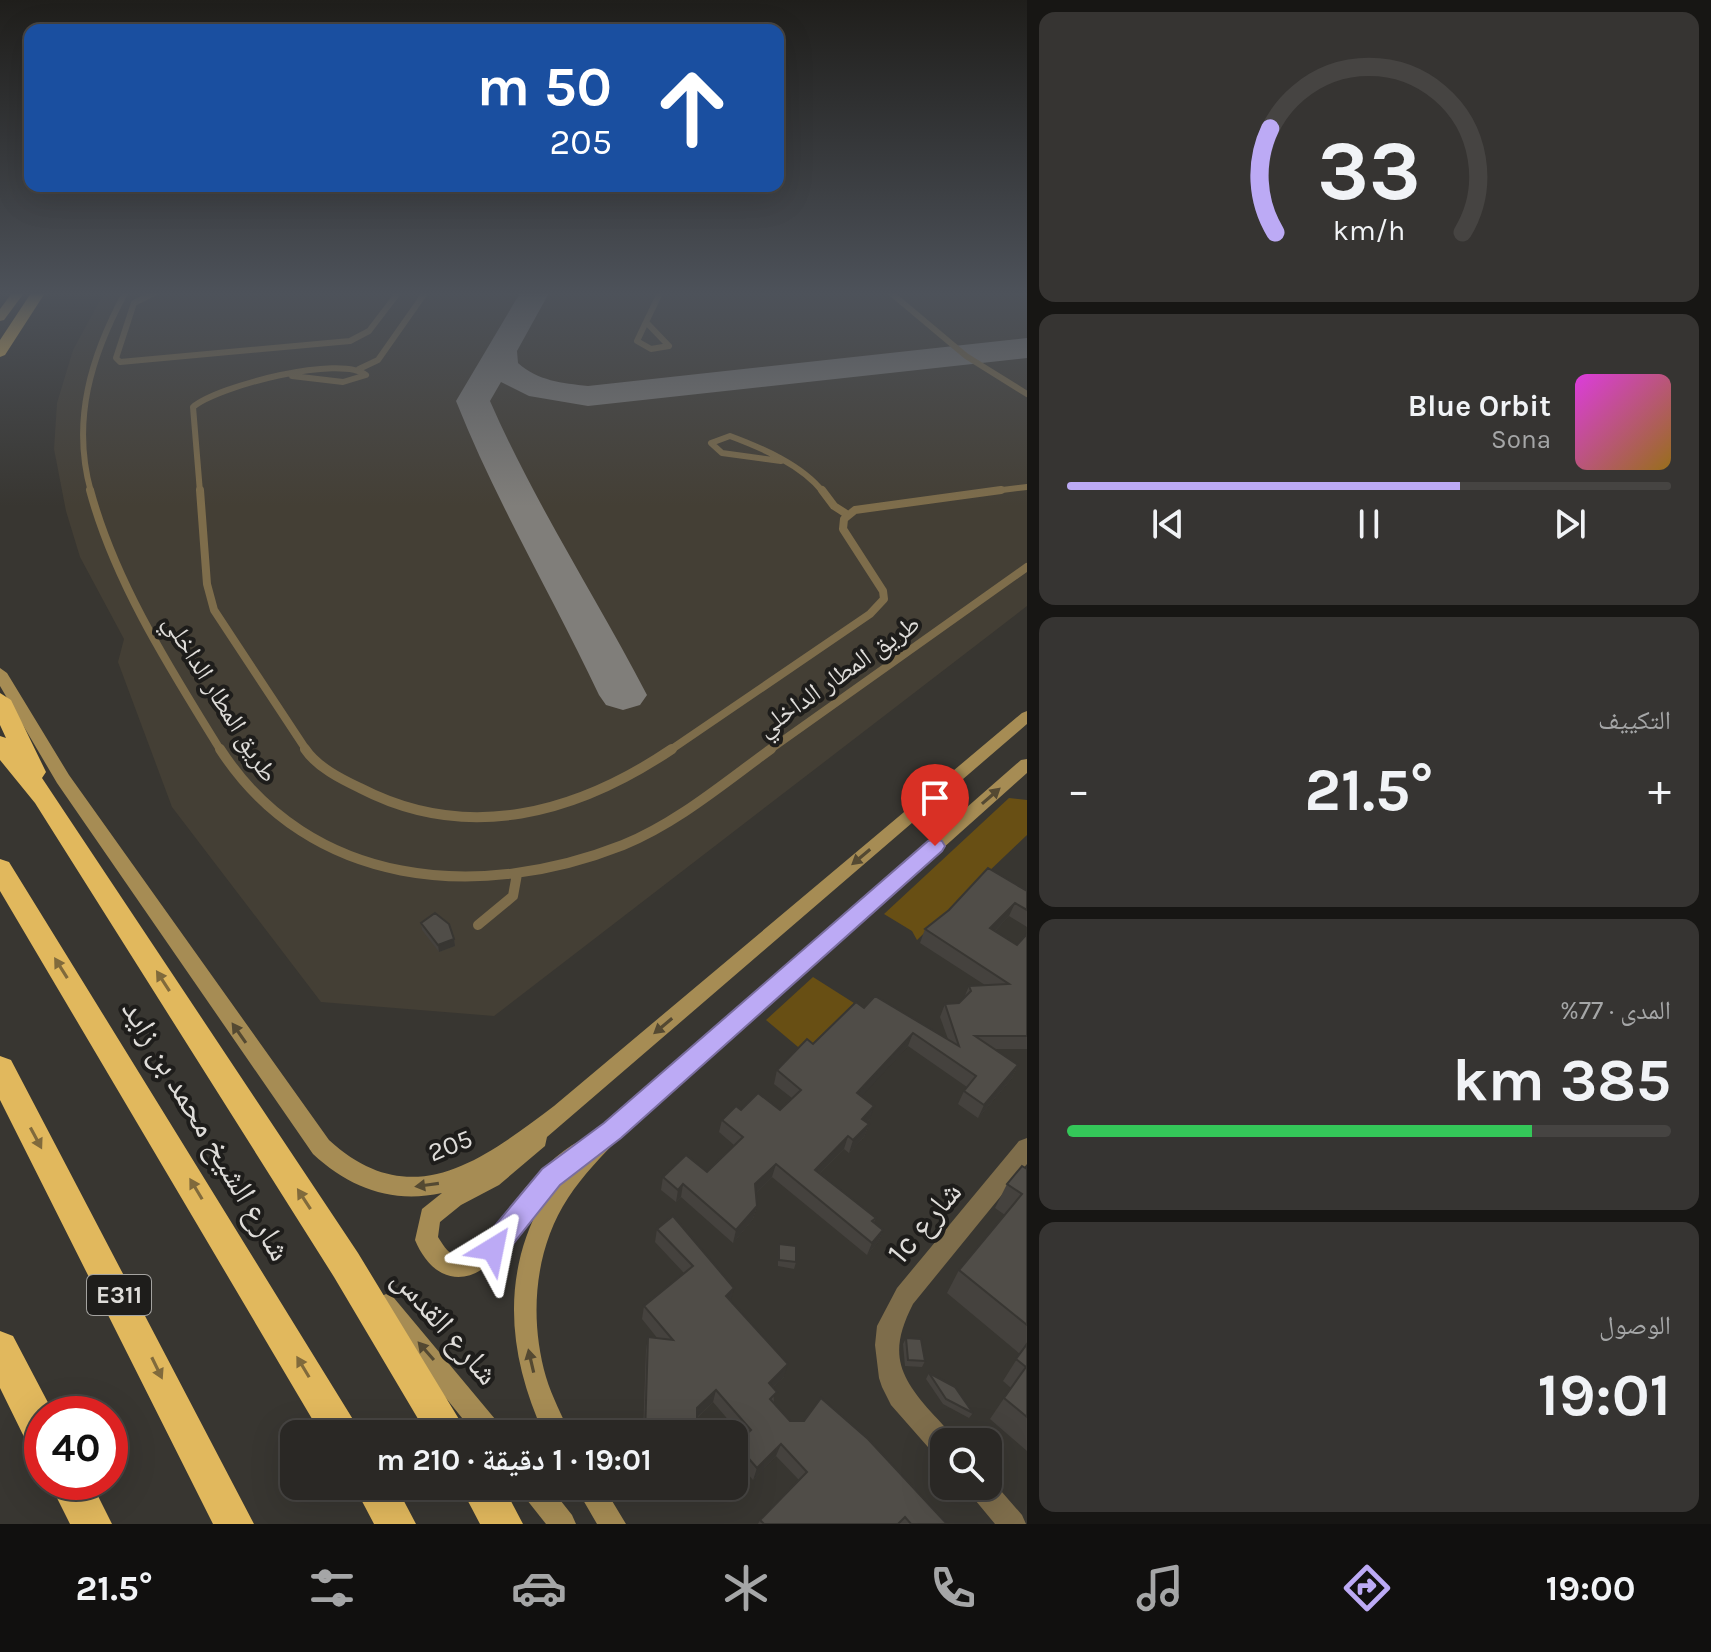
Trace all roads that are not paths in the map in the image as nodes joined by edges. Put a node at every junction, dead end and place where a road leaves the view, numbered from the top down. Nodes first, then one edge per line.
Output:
1 (92, 364) edge
2 (369, 364) edge
3 (979, 364) edge
4 (359, 369) junction
5 (292, 376) junction
6 (1027, 394) edge
7 (781, 461) junction
8 (1027, 487) edge
9 (848, 515) junction
10 (1027, 567) edge
11 (0, 673) edge
12 (0, 700) edge
13 (1027, 716) edge
14 (0, 744) edge
15 (1027, 764) edge
16 (44, 797) junction
17 (0, 869) edge
18 (517, 874) junction
19 (478, 925) dead end
20 (0, 1069) edge
21 (578, 1098) junction
22 (613, 1130) junction
23 (1027, 1148) edge
24 (346, 1265) junction
25 (2, 1357) edge
26 (24, 1398) edge
27 (335, 1420) edge
28 (440, 1420) edge
29 (480, 1420) edge
30 (551, 1420) edge
31 (930, 1430) edge
32 (79, 1500) edge
33 (382, 1500) edge
34 (488, 1500) edge
35 (543, 1500) edge
36 (597, 1500) edge
37 (992, 1500) edge
38 (92, 1524) edge
39 (234, 1524) edge
40 (396, 1524) edge
41 (503, 1524) edge
42 (563, 1524) edge
43 (613, 1524) edge
44 (1013, 1524) edge

1 - 18 lane, طريق المطار الداخلي
2 - 4 lane
3 - 6 lane
4 - 5 lane
4 - 5 lane
5 - 9 lane
7 - 7 lane
7 - 9 lane
8 - 9 lane
10 - 18 lane, طريق المطار الداخلي
21 -> 11 street, 205
12 - 16 highway
13 -> 21 street, 205
14 - 16 highway
22 -> 15 street
24 -> 16 highway
27 -> 17 highway, شارع الشيخ محمد بن زايد
18 - 19 lane
20 -> 39 highway, E311
21 - 22 street
30 -> 22 street
23 - 31 street, 1c شارع
24 - 28 highway
29 -> 24 street, شارع القدس
25 - 26 highway
32 - 38 highway
33 - 40 highway
34 - 41 highway
35 - 42 street
36 - 43 street
37 - 44 street

